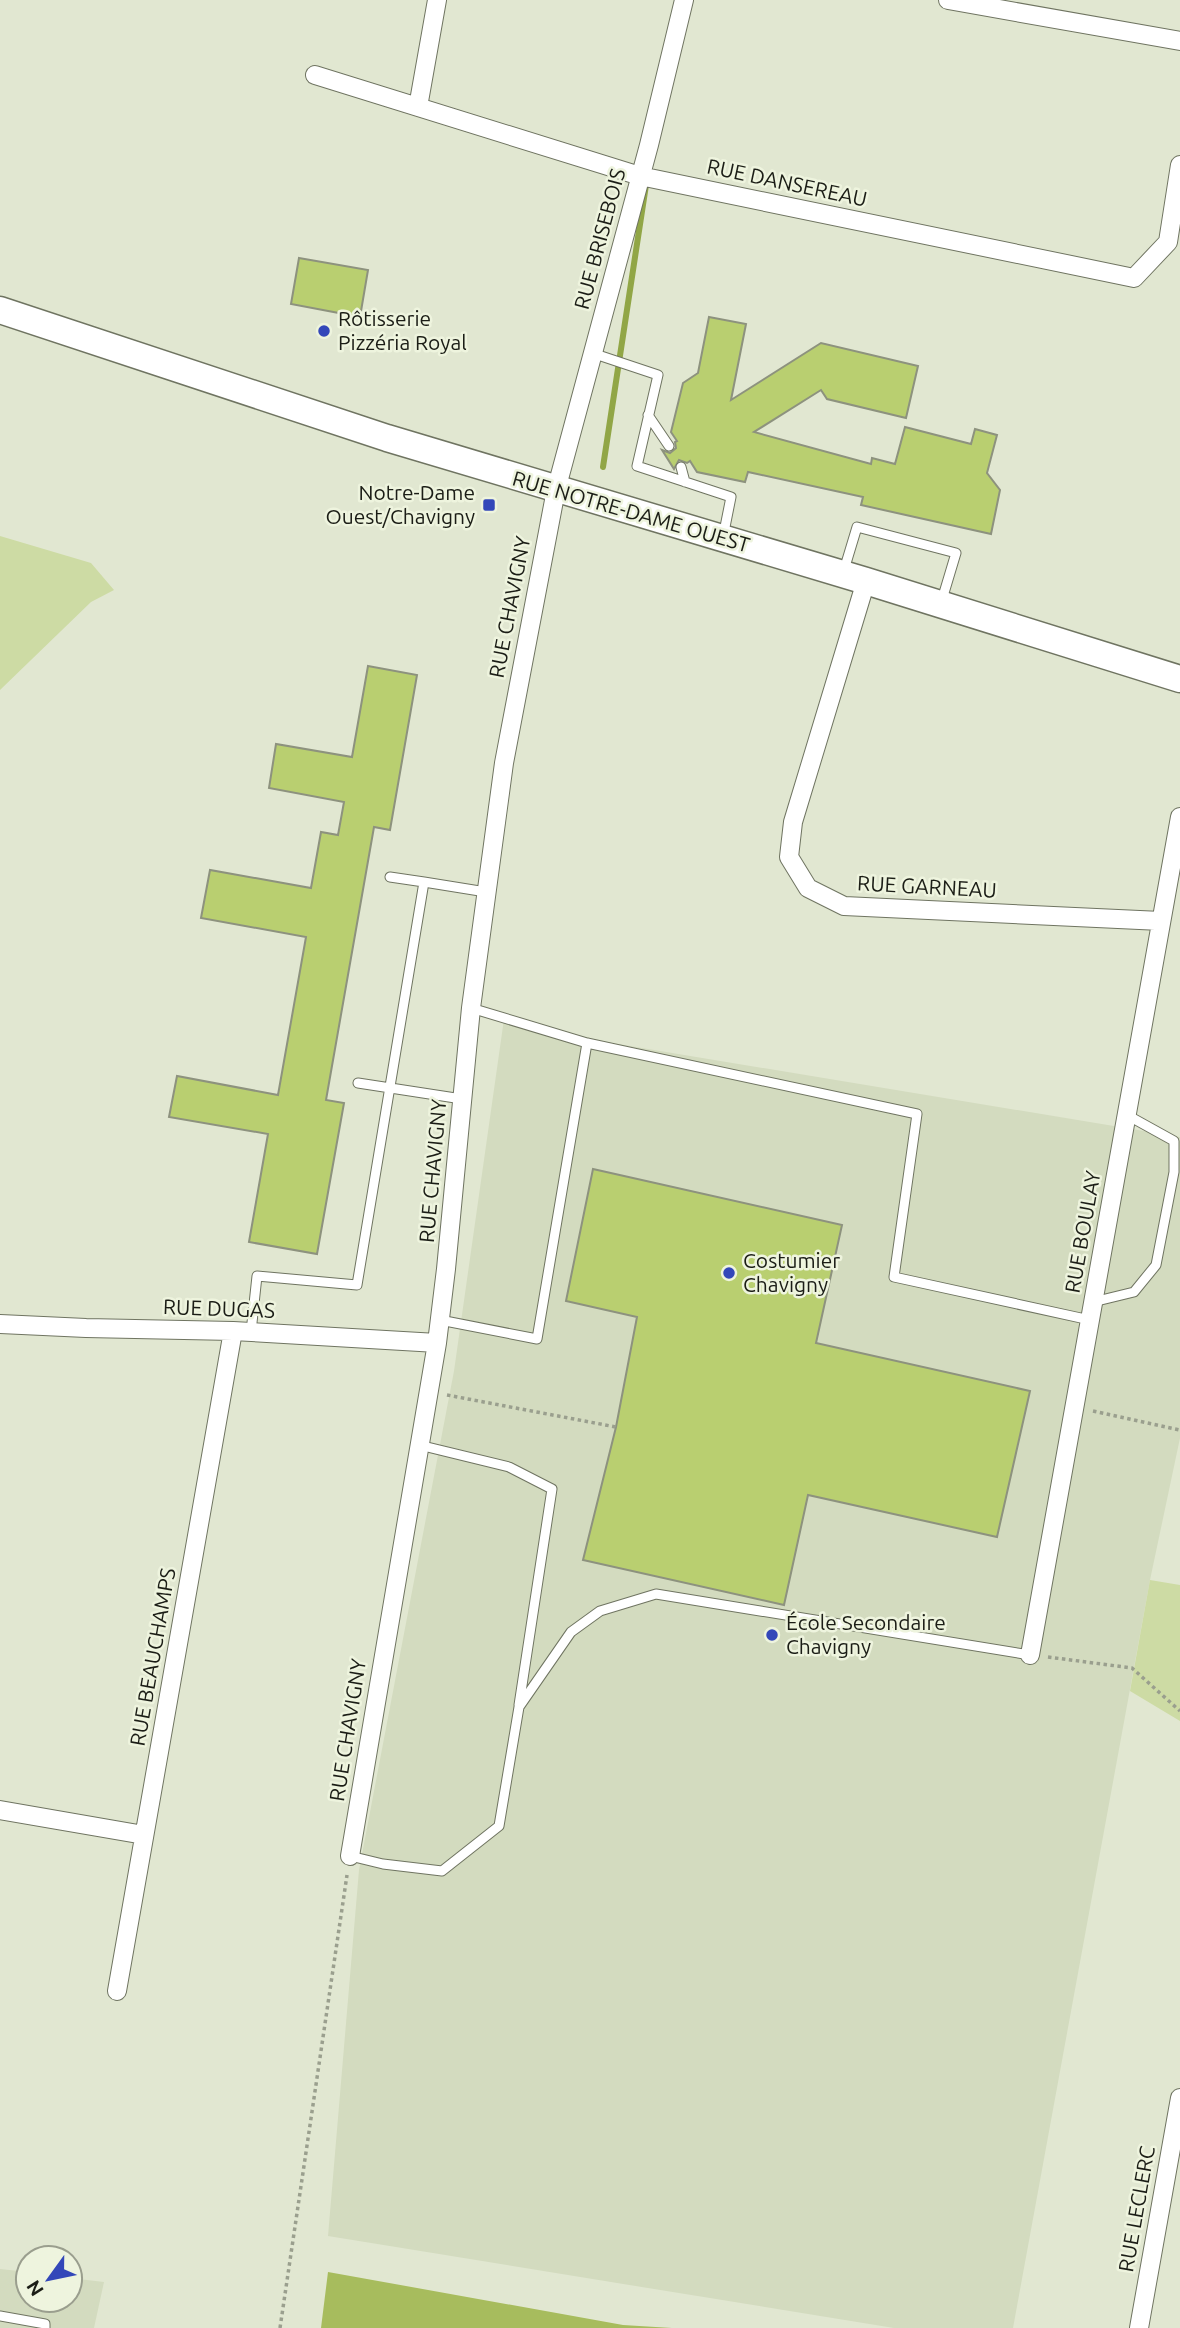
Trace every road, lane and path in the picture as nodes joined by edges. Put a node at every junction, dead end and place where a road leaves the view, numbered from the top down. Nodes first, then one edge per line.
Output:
1 (437, 0) edge
2 (684, 0) edge
3 (948, 0) edge
4 (1180, 41) edge
5 (315, 75) dead end
6 (418, 107) junction
7 (1180, 165) edge
8 (640, 176) junction
9 (0, 297) edge
10 (0, 310) edge
11 (84, 337) junction
12 (592, 353) junction
13 (648, 415) junction
14 (669, 446) dead end
15 (681, 467) dead end
16 (685, 482) junction
17 (556, 490) junction
18 (722, 539) junction
19 (854, 577) junction
20 (941, 604) junction
21 (1180, 679) edge
22 (1180, 817) edge
23 (390, 877) dead end
24 (424, 882) junction
25 (486, 892) junction
26 (1161, 921) junction
27 (471, 1008) junction
28 (587, 1044) junction
29 (358, 1083) dead end
30 (390, 1088) junction
31 (462, 1099) junction
32 (1127, 1115) junction
33 (1093, 1301) junction
34 (440, 1320) junction
35 (1090, 1320) junction
36 (0, 1324) edge
37 (242, 1331) junction
38 (437, 1343) junction
39 (428, 1391) junction
40 (1074, 1407) junction
41 (616, 1427) dead end
42 (1180, 1430) edge
43 (418, 1445) junction
44 (1030, 1655) junction
45 (519, 1707) junction
46 (1180, 1711) edge
47 (0, 1810) edge
48 (144, 1835) junction
49 (350, 1856) junction
50 (117, 1991) dead end
51 (1180, 2098) edge
52 (0, 2316) edge
53 (45, 2328) edge
54 (281, 2328) edge
55 (1139, 2328) edge

1 - 6 street
2 - 8 street, RUE BRISEBOIS
3 - 4 street
5 - 6 street, RUE DANSEREAU
6 - 8 street, RUE DANSEREAU
7 - 8 street, RUE DANSEREAU
8 - 12 street, RUE BRISEBOIS
9 - 11 main road, RUE NOTRE-DAME OUEST
10 - 11 main road, RUE NOTRE-DAME OUEST
11 - 17 main road, RUE NOTRE-DAME OUEST
12 - 13 lane
12 - 17 street, RUE BRISEBOIS
13 - 14 lane
13 - 16 lane
15 - 16 lane
16 - 18 lane
17 - 18 main road, RUE NOTRE-DAME OUEST
17 - 25 street, RUE CHAVIGNY
18 - 19 main road, RUE NOTRE-DAME OUEST
19 - 20 main road, RUE NOTRE-DAME OUEST
19 - 20 lane
19 - 26 street, RUE GARNEAU
20 - 21 main road, RUE NOTRE-DAME OUEST
22 - 26 street, RUE BOULAY
23 - 24 lane
24 - 25 lane
24 - 30 lane
25 - 27 street, RUE CHAVIGNY
26 - 32 street, RUE BOULAY
27 - 28 lane
27 - 31 street, RUE CHAVIGNY
28 - 34 lane
28 - 35 lane
29 - 30 lane
30 - 31 lane
30 - 37 lane
31 - 34 street, RUE CHAVIGNY
32 - 33 street, RUE BOULAY
32 - 33 lane
33 - 35 street, RUE BOULAY
34 - 38 street, RUE CHAVIGNY
35 - 40 street, RUE BOULAY
36 - 37 street, RUE DUGAS
37 - 38 street, RUE DUGAS
37 - 48 street, RUE BEAUCHAMPS
38 - 39 street, RUE CHAVIGNY
39 - 41 path
39 - 43 street, RUE CHAVIGNY
40 - 42 path
40 - 44 street, RUE BOULAY
43 - 45 lane
43 - 49 street, RUE CHAVIGNY
44 - 45 lane
44 - 46 path
45 - 49 lane
47 - 48 street
48 - 50 street, RUE BEAUCHAMPS
49 - 54 path
51 - 55 street, RUE LECLERC
52 - 53 lane

